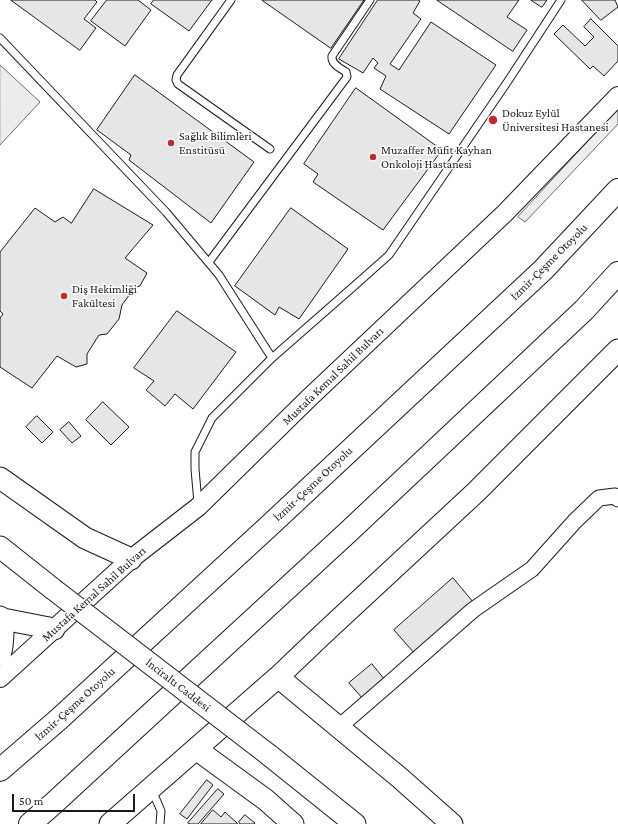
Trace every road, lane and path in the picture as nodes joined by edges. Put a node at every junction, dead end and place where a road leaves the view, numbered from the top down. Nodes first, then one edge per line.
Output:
1 (231, 0) edge
2 (370, 0) edge
3 (561, 0) edge
4 (0, 38) edge
5 (618, 96) edge
6 (270, 150) dead end
7 (618, 190) edge
8 (209, 262) junction
9 (618, 273) edge
10 (618, 350) edge
11 (272, 358) junction
12 (0, 478) edge
13 (618, 499) edge
14 (198, 507) junction
15 (0, 547) edge
16 (131, 559) junction
17 (1, 618) edge
18 (54, 629) junction
19 (37, 644) junction
20 (0, 655) edge
21 (0, 659) edge
22 (278, 677) junction
23 (0, 678) edge
24 (339, 727) junction
25 (196, 749) junction
26 (0, 770) edge
27 (151, 788) junction
28 (30, 824) edge
29 (110, 824) edge
30 (160, 824) edge
31 (293, 824) edge
32 (355, 824) edge
33 (452, 824) edge

1 - 6 lane
2 - 8 lane
3 - 11 lane
4 - 8 lane
5 - 14 street, Mustafa Kemal Sahil Bulvarı
7 - 26 highway, İzmir-Çeşme Otoyolu
8 - 11 lane
9 - 28 highway
10 - 22 main road
11 - 14 lane
12 - 16 main road
13 - 24 street
14 - 16 street, Mustafa Kemal Sahil Bulvarı
15 - 32 main road, İnciraltı Caddesi, bridge
16 - 18 street, Mustafa Kemal Sahil Bulvarı
17 - 18 main road
17 - 20 main road
18 - 19 street, Mustafa Kemal Sahil Bulvarı
19 - 21 street, Mustafa Kemal Sahil Bulvarı
19 - 23 street, Mustafa Kemal Sahil Bulvarı
22 - 24 main road
22 - 25 main road
24 - 33 main road
25 - 27 main road
25 - 31 main road
27 - 29 main road
27 - 30 lane

